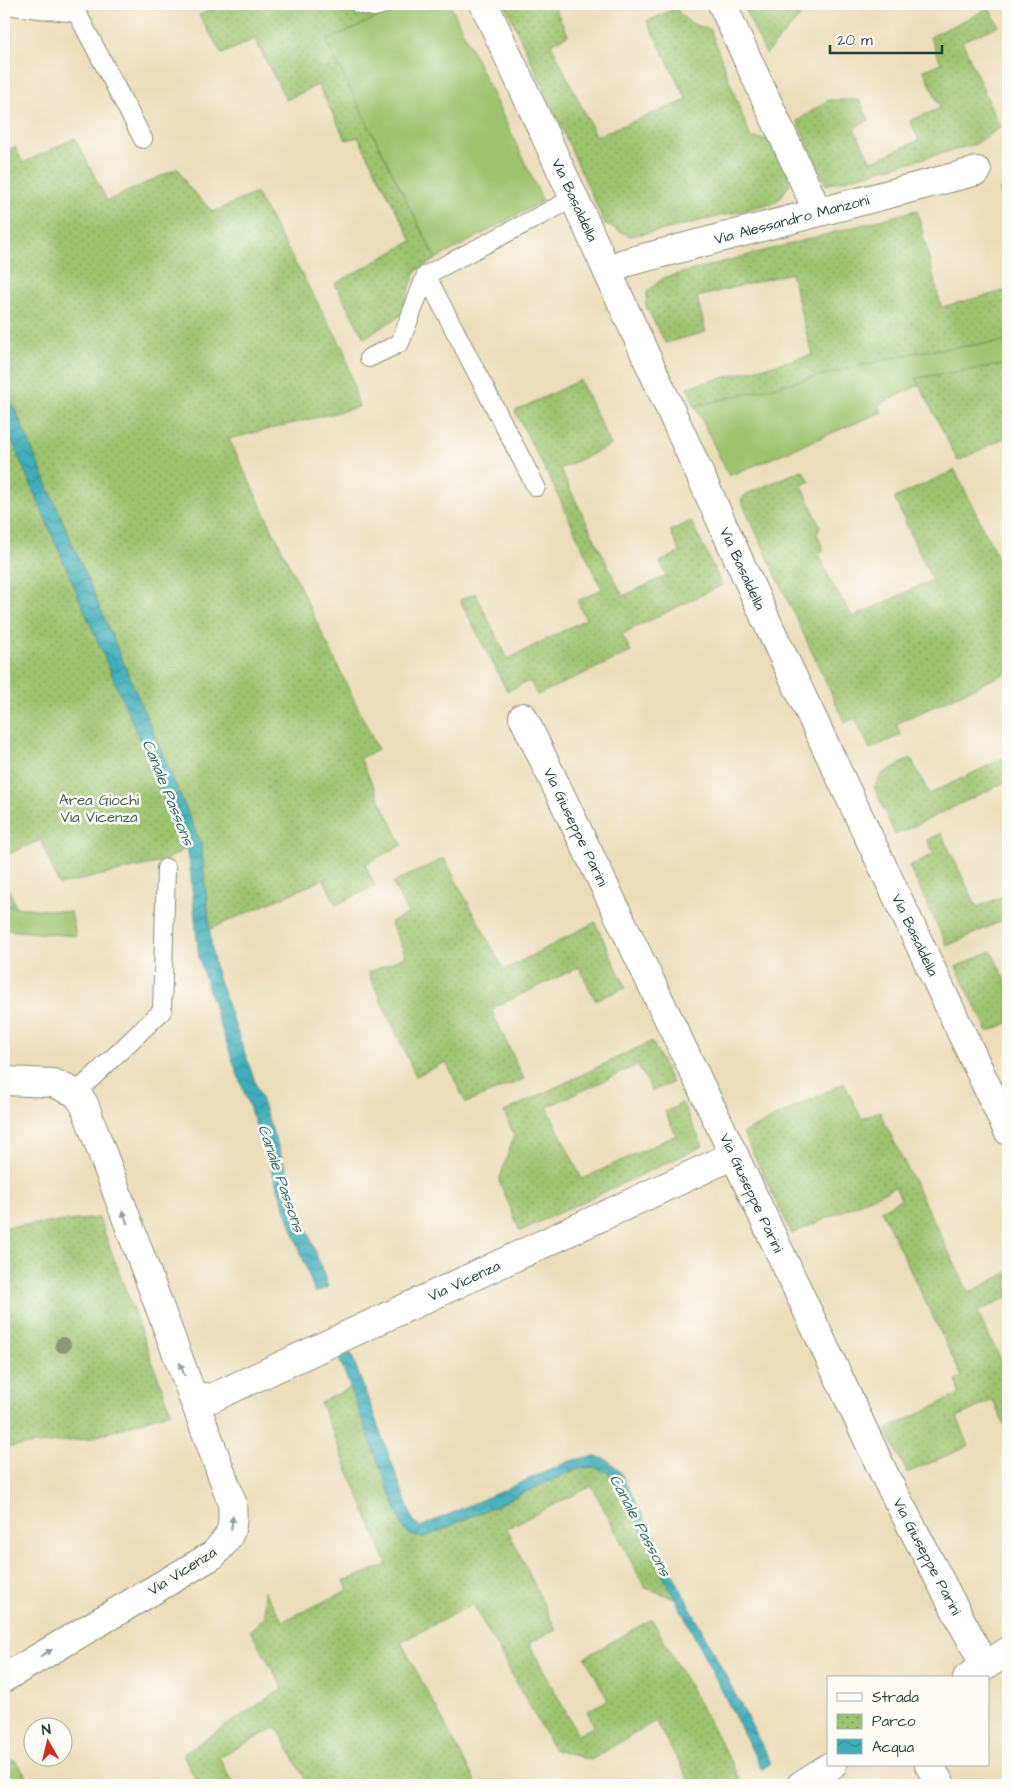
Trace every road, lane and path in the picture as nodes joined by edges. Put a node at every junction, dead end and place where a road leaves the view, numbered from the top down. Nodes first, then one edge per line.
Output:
1 (359, 4) edge
2 (385, 4) edge
3 (484, 4) edge
4 (722, 4) edge
5 (4, 5) edge
6 (143, 139) dead end
7 (977, 171) dead end
8 (574, 198) junction
9 (818, 212) junction
10 (608, 273) junction
11 (426, 275) junction
12 (369, 358) dead end
13 (536, 487) dead end
14 (523, 717) dead end
15 (166, 868) dead end
16 (4, 1081) edge
17 (76, 1093) junction
18 (1008, 1131) edge
19 (734, 1155) junction
20 (192, 1396) junction
21 (1008, 1651) edge
22 (976, 1672) edge
23 (4, 1678) edge
24 (830, 1766) edge
25 (930, 1766) edge
26 (801, 1785) edge
27 (941, 1785) edge

1 - 2 lane
3 - 8 street, Via Basaldella
4 - 9 street
5 - 6 lane
7 - 9 street, Via Alessandro Manzoni
8 - 10 street, Via Basaldella
8 - 11 lane
9 - 10 street, Via Alessandro Manzoni
10 - 18 street, Via Basaldella
11 - 12 lane
11 - 13 lane
14 - 19 street, Via Giuseppe Parini
15 - 17 lane
16 - 17 street
20 -> 17 street, Via Vicenza
19 - 20 street, Via Vicenza
19 - 22 street, Via Giuseppe Parini
23 -> 20 street, Via Vicenza
21 - 22 street
24 - 26 street
25 - 27 street

